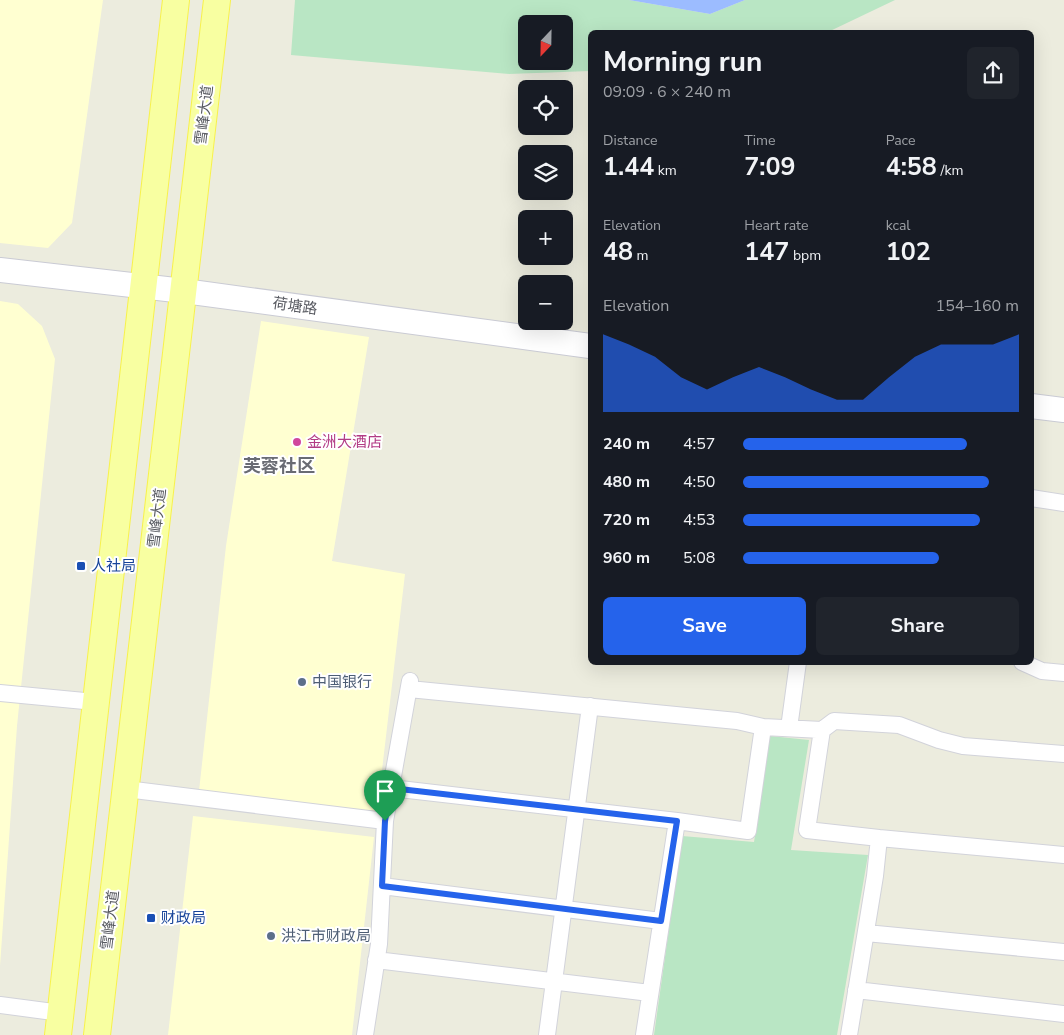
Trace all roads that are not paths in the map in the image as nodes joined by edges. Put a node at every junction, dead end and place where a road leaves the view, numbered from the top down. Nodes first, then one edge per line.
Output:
1 (176, 0) edge
2 (217, 0) edge
3 (0, 270) edge
4 (145, 286) junction
5 (184, 291) junction
6 (588, 346) edge
7 (1034, 406) edge
8 (1064, 410) edge
9 (1034, 498) edge
10 (1064, 502) edge
11 (798, 665) edge
12 (1029, 665) edge
13 (1064, 673) edge
14 (0, 693) edge
15 (96, 702) junction
16 (590, 706) junction
17 (763, 727) junction
18 (789, 728) junction
19 (822, 730) junction
20 (1064, 754) edge
21 (391, 788) junction
22 (126, 789) junction
23 (577, 810) junction
24 (385, 821) junction
25 (677, 821) junction
26 (879, 838) junction
27 (1064, 855) edge
28 (382, 886) junction
29 (564, 909) junction
30 (661, 921) junction
31 (866, 933) junction
32 (1064, 952) edge
33 (376, 960) junction
34 (554, 982) junction
35 (856, 990) junction
36 (650, 993) junction
37 (0, 1005) edge
38 (1064, 1014) edge
39 (60, 1024) edge
40 (97, 1035) edge
41 (365, 1035) edge
42 (547, 1035) edge
43 (644, 1035) edge
44 (849, 1035) edge

1 - 4 main road
2 - 5 main road, 雪峰大道
3 - 4 street, 荷塘路
4 - 5 street, 荷塘路
4 - 15 main road
5 - 6 street, 荷塘路
5 - 22 main road, 雪峰大道
7 - 8 street
9 - 10 street
11 - 18 street
12 - 13 street
14 - 15 street
15 - 39 main road
16 - 17 street
16 - 21 street
16 - 23 street
17 - 18 street
17 - 25 street
18 - 19 street
19 - 20 street
19 - 26 street
21 - 23 street
21 - 24 street
22 - 24 street
22 - 40 main road, 雪峰大道
23 - 25 street
23 - 29 street
24 - 28 street
25 - 30 street
26 - 27 street
26 - 31 street
28 - 29 street
28 - 33 street
29 - 30 street
29 - 34 street
30 - 36 street
31 - 32 street
31 - 35 street
33 - 34 street
33 - 41 street
34 - 36 street
34 - 42 street
35 - 38 street
35 - 44 street
36 - 43 street
37 - 39 street

